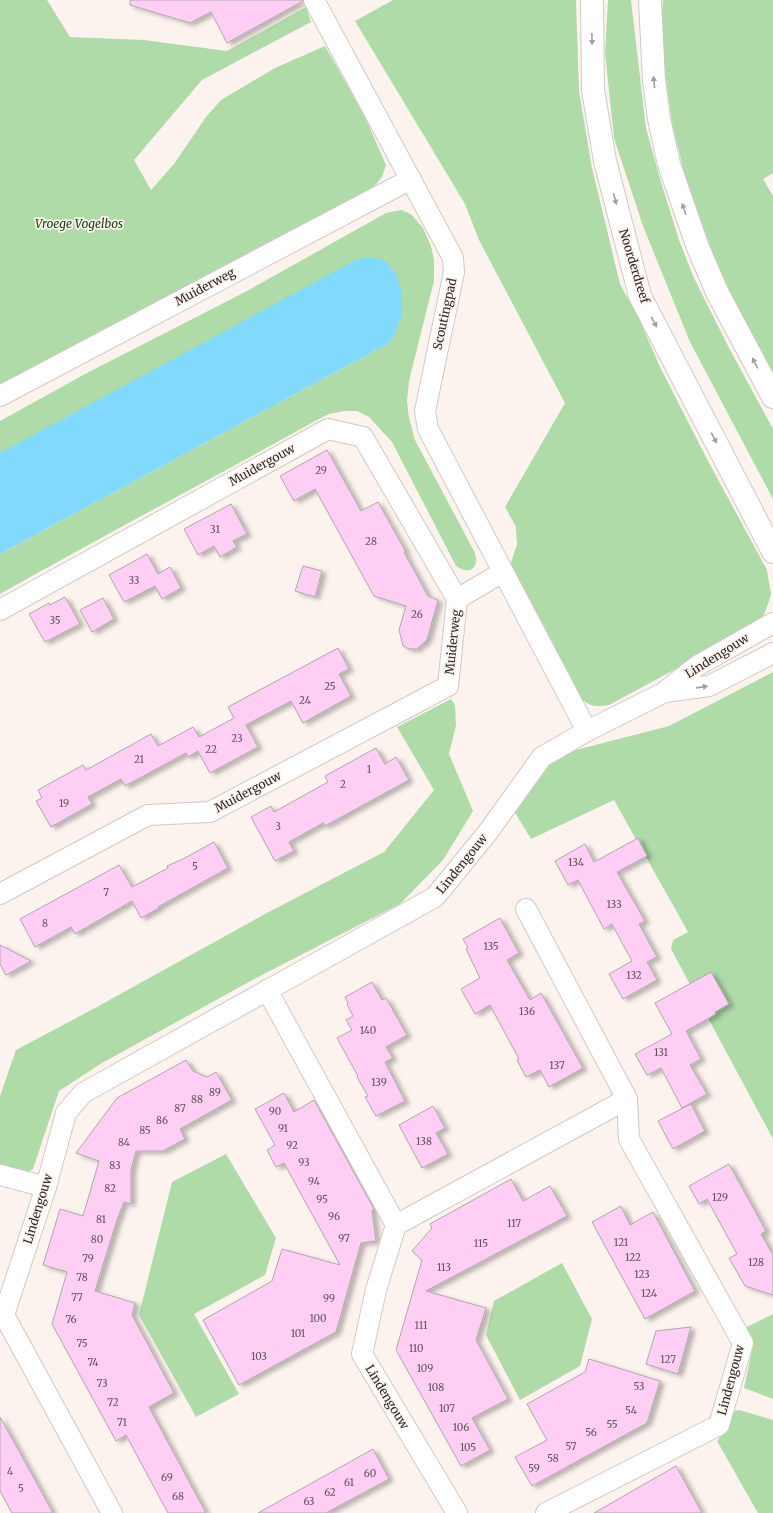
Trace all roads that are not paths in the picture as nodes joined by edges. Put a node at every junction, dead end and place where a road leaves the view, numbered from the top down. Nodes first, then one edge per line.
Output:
1 (314, 0) edge
2 (592, 0) edge
3 (650, 0) edge
4 (411, 179) junction
5 (0, 396) edge
6 (773, 397) edge
7 (773, 552) edge
8 (503, 572) junction
9 (458, 599) junction
10 (0, 610) edge
11 (773, 623) edge
12 (773, 652) edge
13 (448, 686) joint
14 (663, 692) junction
15 (587, 731) junction
16 (0, 894) edge
17 (526, 909) dead end
18 (267, 990) junction
19 (627, 1099) junction
20 (0, 1175) edge
21 (46, 1187) junction
22 (396, 1225) junction
23 (2, 1317) edge
24 (112, 1513) edge
25 (457, 1513) edge
26 (546, 1513) edge

1 - 4 street, Scoutingpad
2 -> 7 main road, Noorderdreef
6 -> 3 main road
4 - 5 street, Muiderweg
4 - 8 street, Scoutingpad
8 - 9 street
8 - 15 street
9 - 10 street, Muidergouw
9 - 13 street, Muiderweg
11 - 14 street, Lindengouw
14 -> 12 street, Lindengouw
13 - 16 street, Muidergouw
14 - 15 street, Lindengouw
15 - 18 street, Lindengouw
17 - 19 street, Lindengouw
18 - 21 street, Lindengouw
18 - 22 street
19 - 22 street
19 - 26 street, Lindengouw
20 - 21 street
21 - 23 street, Lindengouw
22 - 25 street, Lindengouw
23 - 24 street, Lindengouw

